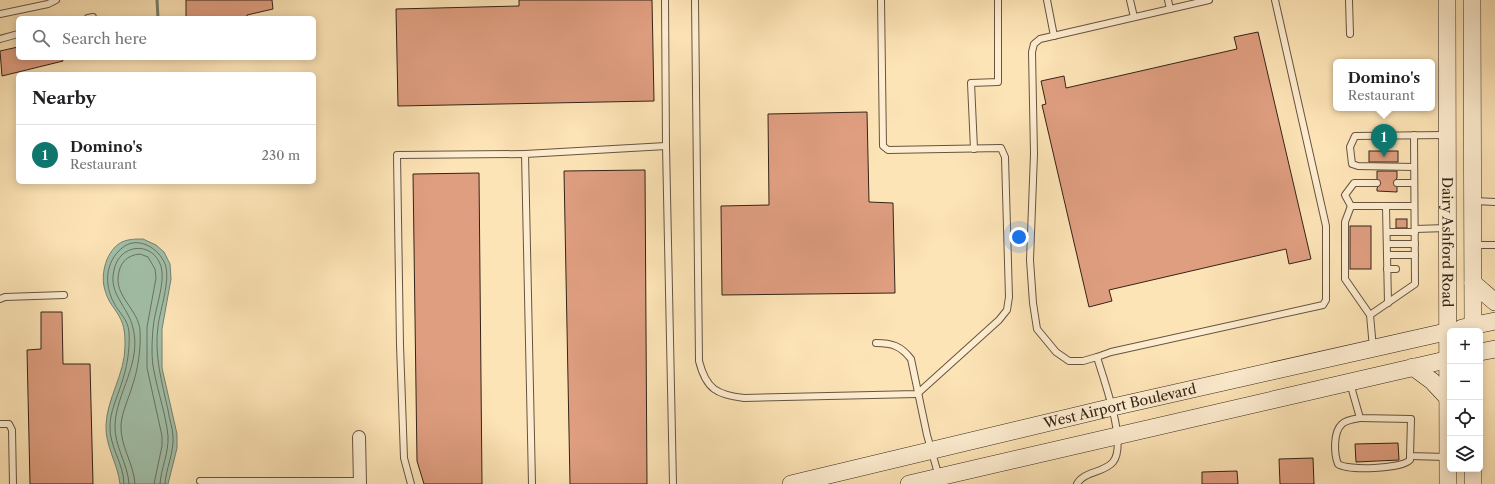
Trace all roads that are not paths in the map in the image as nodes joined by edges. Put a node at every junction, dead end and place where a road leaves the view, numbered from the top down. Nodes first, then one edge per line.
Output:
1 (56, 0) edge
2 (665, 0) edge
3 (695, 0) edge
4 (881, 0) edge
5 (998, 0) edge
6 (1047, 0) edge
7 (1130, 0) edge
8 (1168, 0) edge
9 (1209, 0) edge
10 (1275, 0) edge
11 (1349, 0) edge
12 (1447, 0) edge
13 (1472, 0) edge
14 (1199, 1) edge
15 (1170, 9) junction
16 (0, 14) edge
17 (1134, 17) junction
18 (1350, 34) dead end
19 (16, 35) edge
20 (1054, 36) junction
21 (0, 39) edge
22 (1414, 135) junction
23 (1447, 135) junction
24 (666, 146) junction
25 (974, 149) junction
26 (525, 154) junction
27 (1414, 167) junction
28 (1377, 183) dead end
29 (1397, 183) dead end
30 (1414, 183) junction
31 (1473, 201) junction
32 (1495, 202) edge
33 (1352, 206) junction
34 (1386, 206) junction
35 (1414, 206) junction
36 (1447, 228) junction
37 (1414, 230) junction
38 (1387, 232) junction
39 (1387, 244) junction
40 (1415, 244) junction
41 (1473, 245) junction
42 (1495, 245) edge
43 (1387, 255) junction
44 (1415, 255) junction
45 (1387, 268) junction
46 (1396, 268) dead end
47 (1408, 268) dead end
48 (1415, 268) junction
49 (1473, 283) junction
50 (64, 295) dead end
51 (0, 299) edge
52 (1495, 302) edge
53 (1388, 303) junction
54 (1370, 316) junction
55 (1495, 320) edge
56 (1449, 328) edge
57 (1473, 328) edge
58 (1447, 331) edge
59 (876, 343) dead end
60 (1373, 349) junction
61 (1495, 349) edge
62 (1483, 351) edge
63 (1097, 357) junction
64 (1447, 359) edge
65 (1413, 367) junction
66 (1350, 382) junction
67 (917, 394) junction
68 (1447, 397) edge
69 (1447, 400) edge
70 (1113, 407) junction
71 (1360, 418) junction
72 (0, 424) edge
73 (1117, 436) junction
74 (1448, 436) edge
75 (359, 437) dead end
76 (931, 450) junction
77 (1410, 456) junction
78 (1447, 457) edge
79 (1448, 472) edge
80 (1473, 472) edge
81 (939, 480) edge
82 (200, 481) dead end
83 (274, 483) edge
84 (360, 483) edge
85 (13, 484) edge
86 (411, 484) edge
87 (532, 484) edge
88 (673, 484) edge
89 (791, 484) edge
90 (909, 484) edge
91 (1077, 484) edge
92 (1448, 484) edge
93 (1473, 484) edge

1 - 16 lane
2 - 24 lane
3 - 67 lane
4 - 25 lane
5 - 25 lane
6 - 20 lane
7 - 17 lane
8 - 15 lane
9 - 14 lane
10 - 63 lane
11 - 18 lane
12 - 23 main road, Dairy Ashford Road
13 - 31 main road, Dairy Ashford Road
14 - 15 lane
15 - 17 lane
17 - 20 lane
19 - 21 lane
20 - 63 lane
22 - 23 lane
22 - 27 lane
22 - 27 lane
23 - 36 main road, Dairy Ashford Road
24 - 26 lane
24 - 88 lane
25 - 67 lane
26 - 86 lane
26 - 87 lane
27 - 30 lane
28 - 33 lane
29 - 30 lane
30 - 35 lane
31 - 32 lane
31 - 41 main road, Dairy Ashford Road
33 - 34 lane
33 - 54 lane
34 - 35 lane
34 - 38 lane
35 - 37 lane
36 - 37 lane
36 - 56 main road, Dairy Ashford Road
37 - 38 lane
37 - 40 lane
38 - 39 lane
39 - 40 lane
39 - 43 lane
40 - 44 lane
41 - 42 lane
41 - 49 main road, Dairy Ashford Road
43 - 44 lane
43 - 45 lane
44 - 48 lane
45 - 46 lane
45 - 53 lane
47 - 48 lane
48 - 53 lane
49 - 52 main road
49 - 57 main road, Dairy Ashford Road
50 - 51 lane
53 - 54 lane
54 - 60 lane
55 - 57 main road, West Airport Boulevard
58 - 60 main road, West Airport Boulevard
59 - 67 lane
60 - 70 main road, West Airport Boulevard
61 - 62 main road
63 - 70 lane
64 - 65 main road, West Airport Boulevard
65 - 66 main road, West Airport Boulevard
65 - 68 main road
66 - 71 lane
66 - 73 main road, West Airport Boulevard
67 - 76 lane
69 - 74 main road, Dairy Ashford Road
70 - 73 lane
70 - 76 main road, West Airport Boulevard
71 - 77 lane
71 - 77 lane
72 - 85 lane
73 - 81 main road, West Airport Boulevard
73 - 91 lane
75 - 84 street
76 - 81 lane
76 - 89 main road, West Airport Boulevard
77 - 78 lane
79 - 92 main road, Dairy Ashford Road
80 - 93 main road
81 - 90 main road, West Airport Boulevard
82 - 83 lane
83 - 84 lane

